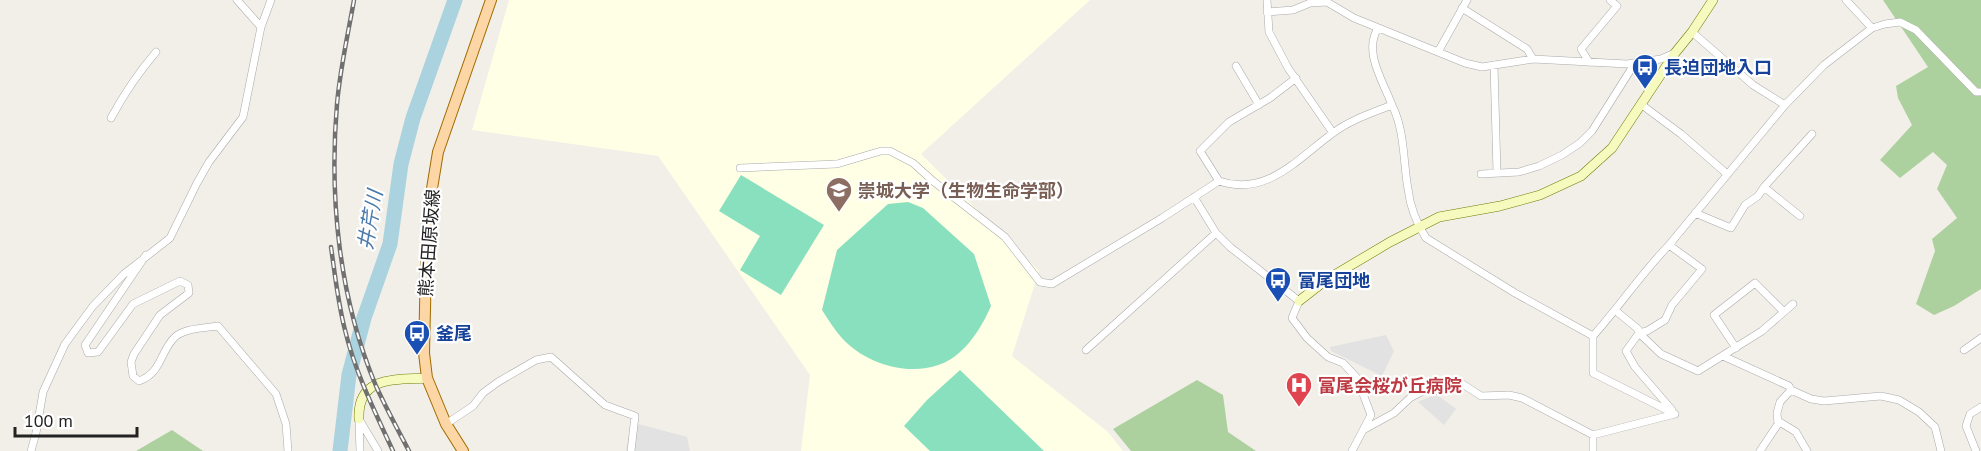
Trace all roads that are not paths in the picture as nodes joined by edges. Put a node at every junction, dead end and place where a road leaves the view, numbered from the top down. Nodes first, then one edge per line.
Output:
1 (237, 0) edge
2 (271, 0) edge
3 (491, 0) edge
4 (1267, 0) edge
5 (1467, 0) edge
6 (1610, 0) edge
7 (1713, 0) edge
8 (1846, 0) edge
9 (1310, 1) edge
10 (1462, 8) junction
11 (1267, 12) junction
12 (261, 27) junction
13 (1378, 28) junction
14 (1872, 28) junction
15 (1692, 32) junction
16 (156, 52) dead end
17 (1438, 52) junction
18 (1675, 53) junction
19 (1533, 59) junction
20 (1589, 62) junction
21 (1635, 63) junction
22 (1494, 65) junction
23 (1236, 66) dead end
24 (1296, 78) junction
25 (1981, 92) edge
26 (1258, 105) junction
27 (1392, 105) junction
28 (1642, 105) junction
29 (1785, 105) junction
30 (111, 118) dead end
31 (1333, 133) junction
32 (1812, 134) dead end
33 (740, 168) dead end
34 (1497, 173) junction
35 (1481, 174) dead end
36 (1726, 174) junction
37 (1219, 181) junction
38 (1764, 187) junction
39 (1194, 197) junction
40 (1695, 213) junction
41 (1800, 216) dead end
42 (1419, 226) junction
43 (1216, 233) junction
44 (1669, 245) junction
45 (146, 255) junction
46 (1299, 301) junction
47 (1794, 304) dead end
48 (1616, 311) junction
49 (1784, 312) junction
50 (1639, 333) junction
51 (1593, 336) junction
52 (1981, 338) edge
53 (1736, 348) junction
54 (1086, 350) dead end
55 (1964, 350) dead end
56 (1723, 356) junction
57 (427, 378) junction
58 (1791, 390) junction
59 (1981, 407) edge
60 (1675, 414) junction
61 (358, 419) junction
62 (1778, 421) junction
63 (446, 424) junction
64 (1365, 429) junction
65 (1593, 435) junction
66 (31, 451) edge
67 (288, 451) edge
68 (360, 451) edge
69 (378, 451) edge
70 (463, 451) edge
71 (631, 451) edge
72 (1352, 451) edge
73 (1593, 451) edge
74 (1760, 451) edge
75 (1807, 451) edge
76 (1941, 451) edge
77 (1976, 451) edge

1 - 12 street
2 - 12 street
3 - 57 main road, 熊本田原坂線
4 - 11 street
5 - 10 street
6 - 20 street
7 - 15 street
8 - 14 street
9 - 11 street
9 - 13 street
10 - 17 street
10 - 19 street
11 - 24 street
12 - 45 street
13 - 17 street
13 - 27 street
14 - 25 street
14 - 29 street
15 - 18 street
15 - 29 street
16 - 30 street
17 - 22 street
18 - 21 street
18 - 28 street
19 - 20 street
19 - 22 street
20 - 21 street
21 - 34 street
22 - 34 street
23 - 26 street
24 - 26 street
24 - 31 street
26 - 37 street
27 - 31 street
27 - 42 street
28 - 36 street
28 - 42 street
29 - 36 street
31 - 37 street
32 - 38 street
33 - 39 street
34 - 35 street
36 - 40 street
37 - 39 street
38 - 40 street
38 - 41 street
39 - 43 street
40 - 44 street
42 - 46 street
42 - 51 street
43 - 46 street
43 - 54 street
44 - 48 street
44 - 50 street
45 - 66 street
45 - 67 street
46 - 64 street
47 - 49 street
48 - 50 street
48 - 51 street
49 - 53 street
49 - 53 street
50 - 56 street
50 - 60 street
51 - 60 street
52 - 55 street
53 - 56 street
56 - 58 street
57 - 61 street
57 - 63 main road, 熊本田原坂線
58 - 62 street
58 - 76 street
59 - 77 street
60 - 65 street
61 - 68 street
61 - 69 street
62 - 74 street
62 - 75 street
63 - 70 main road, 熊本田原坂線
63 - 71 street
64 - 65 street
64 - 72 street
65 - 73 street

